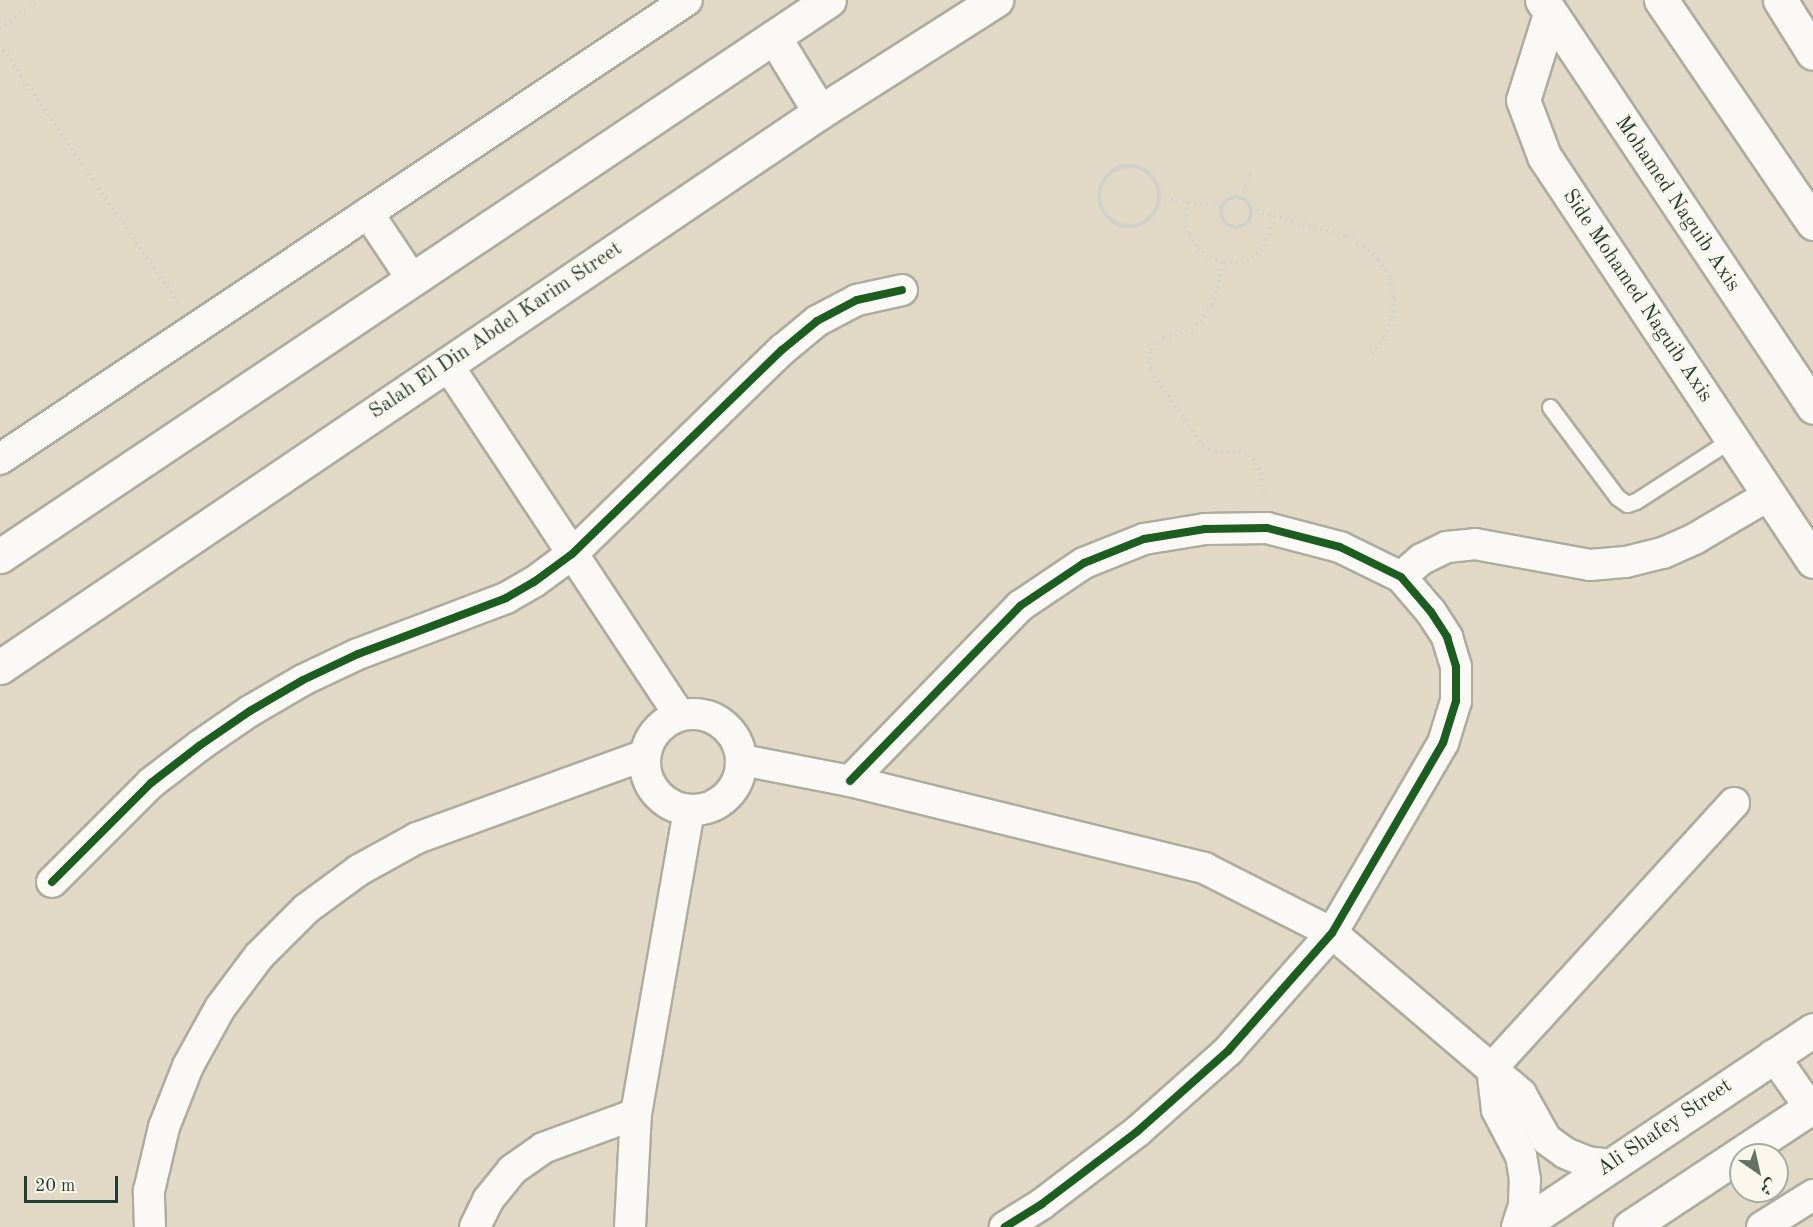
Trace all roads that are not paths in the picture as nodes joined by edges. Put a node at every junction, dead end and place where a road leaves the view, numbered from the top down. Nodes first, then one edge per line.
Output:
1 (687, 0) edge
2 (829, 0) edge
3 (996, 0) edge
4 (1661, 0) edge
5 (1780, 0) edge
6 (1546, 7) edge
7 (774, 37) junction
8 (1813, 53) edge
9 (820, 112) junction
10 (368, 213) junction
11 (1813, 224) edge
12 (412, 279) junction
13 (902, 290) dead end
14 (447, 364) junction
15 (1550, 407) dead end
16 (1813, 407) edge
17 (1732, 439) junction
18 (0, 459) edge
19 (1769, 495) junction
20 (572, 554) junction
21 (0, 556) edge
22 (1813, 561) edge
23 (1401, 577) junction
24 (0, 667) edge
25 (679, 715) junction
26 (645, 754) junction
27 (742, 760) junction
28 (850, 781) junction
29 (1734, 803) dead end
30 (689, 811) junction
31 (52, 882) dead end
32 (1332, 933) junction
33 (1813, 1030) edge
34 (1773, 1055) junction
35 (1492, 1068) junction
36 (1812, 1108) edge
37 (636, 1114) junction
38 (1610, 1165) junction
39 (1813, 1195) edge
40 (150, 1227) edge
41 (475, 1227) edge
42 (630, 1227) edge
43 (1005, 1227) edge
44 (1518, 1227) edge
45 (1630, 1227) edge
46 (1762, 1227) edge

1 - 10 street
2 - 7 main road
3 - 9 main road, Salah El Din Abdel Karim Street
4 - 11 main road
5 - 8 main road
6 - 16 main road, Mohamed Naguib Axis
6 - 17 main road, Side Mohamed Naguib Axis
7 - 9 main road
7 - 12 main road
9 - 14 main road, Salah El Din Abdel Karim Street
10 - 12 street
10 - 18 street
12 - 21 main road
13 - 20 street
14 - 20 street
14 - 24 main road, Salah El Din Abdel Karim Street
15 - 17 lane
17 - 19 main road, Side Mohamed Naguib Axis
19 - 22 main road, Side Mohamed Naguib Axis
19 - 23 street
20 - 25 street
20 - 31 street
23 - 28 street
23 - 32 street
25 - 26 street
25 - 27 street
26 - 30 street
26 - 40 street
27 - 28 street
27 - 30 street
28 - 32 street
29 - 35 street
30 - 37 street
32 - 35 street
32 - 43 street
33 - 34 main road, Ali Shafey Street
34 - 36 street
34 - 38 main road, Ali Shafey Street
35 - 38 street
35 - 44 street
36 - 45 main road
37 - 41 street
37 - 42 street
38 - 44 main road, Ali Shafey Street
39 - 46 street

